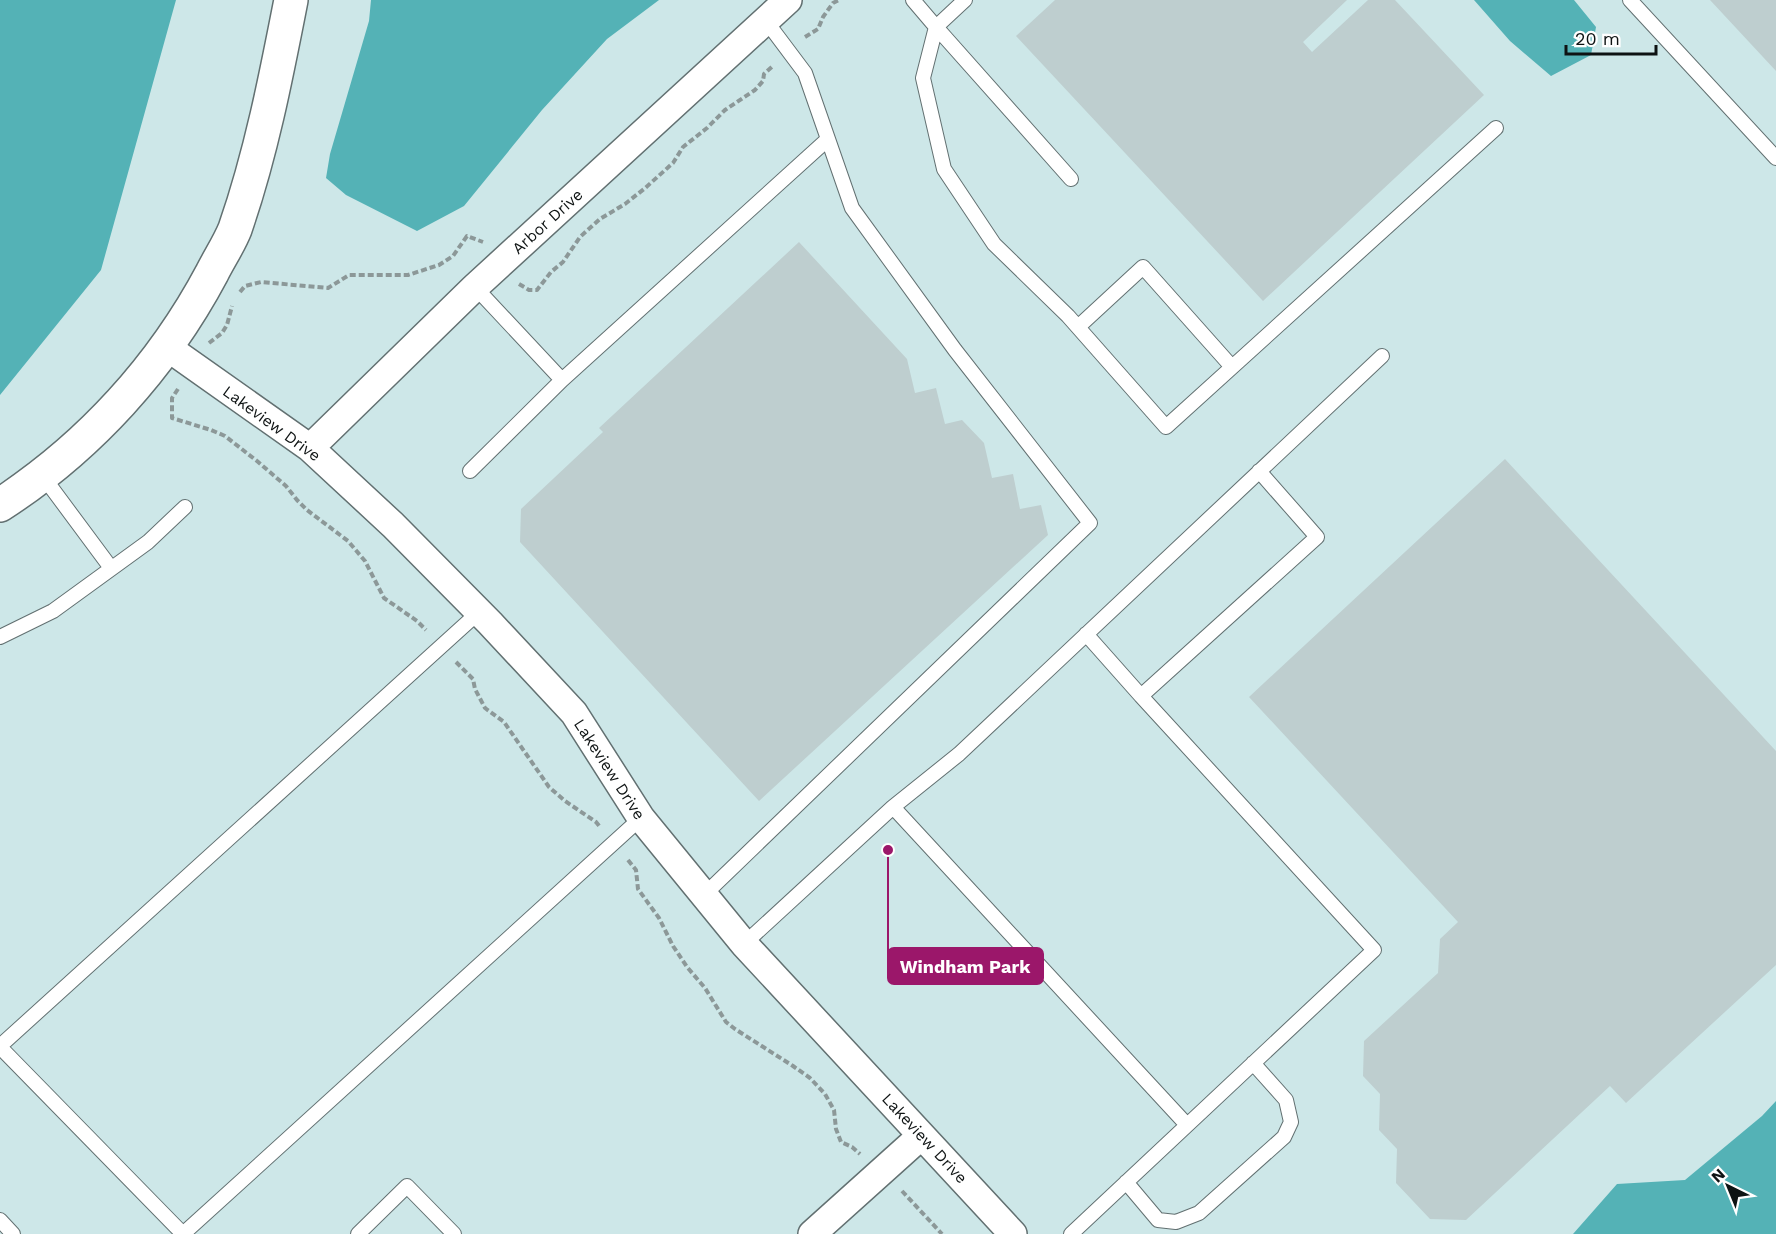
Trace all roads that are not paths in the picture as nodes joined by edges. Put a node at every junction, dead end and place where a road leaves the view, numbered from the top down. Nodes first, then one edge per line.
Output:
1 (291, 0) edge
2 (788, 0) edge
3 (913, 0) edge
4 (965, 0) edge
5 (1630, 0) edge
6 (766, 21) junction
7 (936, 27) junction
8 (1496, 128) dead end
9 (828, 139) junction
10 (1776, 158) edge
11 (1071, 179) dead end
12 (475, 287) junction
13 (1078, 327) junction
14 (167, 347) junction
15 (1382, 356) dead end
16 (1232, 367) junction
17 (562, 380) junction
18 (310, 448) junction
19 (470, 471) dead end
20 (1259, 471) junction
21 (42, 475) junction
22 (0, 505) edge
23 (185, 507) dead end
24 (111, 568) junction
25 (479, 612) junction
26 (1086, 634) junction
27 (0, 638) edge
28 (1141, 696) junction
29 (893, 807) junction
30 (640, 818) junction
31 (703, 896) junction
32 (744, 944) junction
33 (0, 1047) edge
34 (1253, 1063) junction
35 (1187, 1125) junction
36 (921, 1136) junction
37 (1126, 1182) junction
38 (0, 1220) edge
39 (13, 1234) edge
40 (358, 1234) edge
41 (454, 1234) edge
42 (812, 1234) edge
43 (1013, 1234) edge
44 (1071, 1234) edge

1 - 14 street
2 - 6 street, Arbor Drive
3 - 7 lane
4 - 7 lane
5 - 10 lane
6 - 9 lane
6 - 12 street, Arbor Drive
7 - 11 lane
7 - 13 lane
8 - 16 lane
9 - 17 lane
9 - 31 lane
12 - 17 lane
12 - 18 street, Arbor Drive
13 - 16 lane
13 - 16 lane
14 - 18 street, Lakeview Drive
14 - 21 street
15 - 20 lane
17 - 19 lane
18 - 25 street, Lakeview Drive
20 - 26 lane
20 - 28 lane
21 - 22 street
21 - 24 lane
23 - 24 lane
24 - 27 lane
25 - 30 street, Lakeview Drive
25 - 33 lane
26 - 28 lane
26 - 29 lane
28 - 34 lane
29 - 32 lane
29 - 35 lane
30 - 31 street, Lakeview Drive
30 - 33 lane
31 - 32 street, Lakeview Drive
32 - 36 street, Lakeview Drive
34 - 35 lane
34 - 37 lane
35 - 37 lane
36 - 42 street
36 - 43 street, Lakeview Drive
37 - 44 lane
38 - 39 lane
40 - 41 lane

